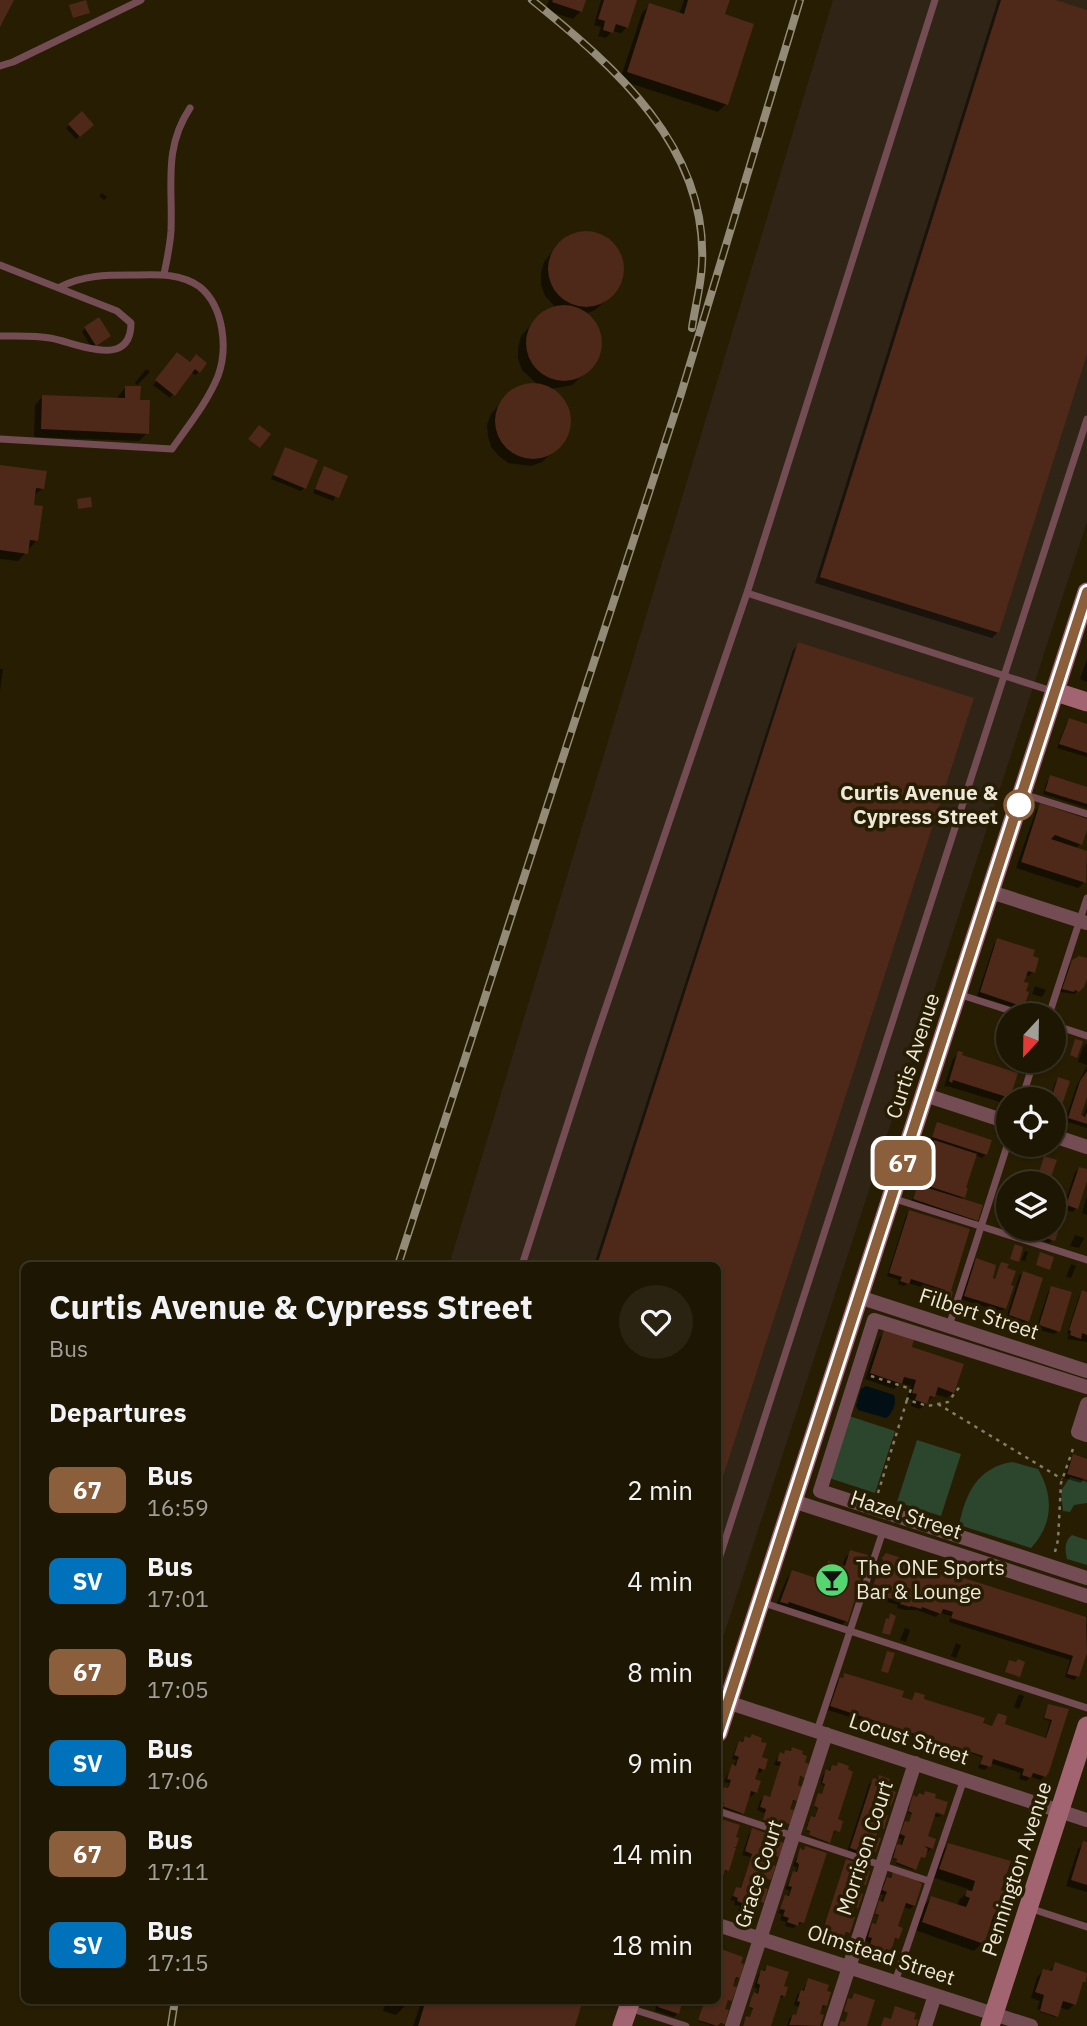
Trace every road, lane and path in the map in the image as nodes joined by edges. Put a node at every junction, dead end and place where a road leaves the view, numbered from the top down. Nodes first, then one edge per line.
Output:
1 (117, 0) edge
2 (141, 0) edge
3 (935, 0) edge
4 (124, 8) junction
5 (0, 66) edge
6 (190, 108) dead end
7 (0, 265) edge
8 (164, 274) junction
9 (60, 287) junction
10 (0, 336) edge
11 (1087, 419) edge
12 (0, 439) edge
13 (1087, 592) edge
14 (747, 593) junction
15 (1004, 675) junction
16 (1056, 692) junction
17 (1087, 702) edge
18 (1023, 793) junction
19 (1087, 814) edge
20 (991, 892) junction
21 (1087, 898) edge
22 (1083, 922) edge
23 (958, 993) junction
24 (1053, 1003) edge
25 (996, 1006) edge
26 (1066, 1029) edge
27 (1087, 1036) edge
28 (925, 1095) junction
29 (996, 1118) edge
30 (1066, 1140) edge
31 (1087, 1147) edge
32 (1003, 1157) edge
33 (891, 1198) junction
34 (981, 1226) junction
35 (1087, 1260) edge
36 (523, 1262) edge
37 (859, 1297) junction
38 (948, 1326) junction
39 (1087, 1371) edge
40 (858, 1372) junction
41 (961, 1385) dead end
42 (1087, 1387) edge
43 (907, 1400) junction
44 (938, 1404) junction
45 (1087, 1405) edge
46 (1080, 1435) edge
47 (1062, 1479) junction
48 (877, 1492) dead end
49 (793, 1501) junction
50 (883, 1530) junction
51 (721, 1553) edge
52 (1051, 1566) junction
53 (1087, 1578) edge
54 (1087, 1596) edge
55 (760, 1602) junction
56 (850, 1631) junction
57 (723, 1700) edge
58 (1087, 1707) edge
59 (1087, 1726) edge
60 (821, 1733) junction
61 (915, 1763) junction
62 (964, 1779) junction
63 (1060, 1811) junction
64 (721, 1812) edge
65 (1087, 1820) edge
66 (793, 1836) junction
67 (882, 1865) junction
68 (929, 1881) junction
69 (1028, 1908) junction
70 (721, 1926) edge
71 (1087, 1927) edge
72 (760, 1938) junction
73 (849, 1968) junction
74 (895, 1982) junction
75 (935, 1995) junction
76 (627, 2011) edge
77 (992, 2020) edge
78 (686, 2026) edge
79 (732, 2026) edge
80 (830, 2026) edge
81 (925, 2026) edge
82 (1031, 2026) edge

1 - 4 lane
2 - 4 lane
3 - 14 lane
4 - 5 lane
6 - 8 lane
7 - 9 lane
8 - 9 lane
8 - 12 lane
9 - 10 lane
11 - 15 lane
13 - 16 main road, Curtis Avenue
14 - 15 lane
14 - 36 lane
15 - 16 lane
15 - 51 lane
16 - 17 main road
16 - 18 main road, Curtis Avenue
18 - 19 lane
18 - 20 main road, Curtis Avenue
20 - 22 street
20 - 23 main road, Curtis Avenue
21 - 22 lane
22 - 24 lane
23 - 25 lane
23 - 28 main road, Curtis Avenue
26 - 27 lane
28 - 29 street
28 - 33 main road, Curtis Avenue
30 - 31 street
32 - 34 lane
33 - 34 lane
33 - 37 main road, Curtis Avenue
34 - 35 lane
34 - 38 lane
37 - 38 street, Filbert Street
37 - 49 main road, Curtis Avenue
38 - 39 street, Filbert Street
40 - 42 street
40 - 43 path
40 - 52 street
41 - 44 path
43 - 44 path
43 - 48 path
44 - 47 path
45 - 46 street
46 - 47 path
47 - 52 path
49 - 50 street, Hazel Street
49 - 55 main road, Curtis Avenue
50 - 54 street, Hazel Street
50 - 56 lane
52 - 53 street
55 - 56 lane
55 - 57 main road, Curtis Avenue
56 - 58 lane
56 - 60 lane
57 - 60 street, Locust Street
59 - 63 main road, Pennington Avenue
60 - 61 street, Locust Street
60 - 66 street, Grace Court
61 - 62 street, Locust Street
61 - 67 street, Morrison Court
62 - 63 street, Locust Street
62 - 68 lane
63 - 65 street, Locust Street
63 - 69 main road, Pennington Avenue
64 - 66 lane
66 - 67 lane
66 - 72 street, Grace Court
67 - 68 lane
67 - 73 street, Morrison Court
68 - 74 lane
69 - 71 lane
69 - 77 main road, Pennington Avenue
70 - 72 street, Olmstead Street
72 - 73 street, Olmstead Street
72 - 79 street, Grace Court
73 - 74 street, Olmstead Street
73 - 80 street, Morrison Court
74 - 75 street, Olmstead Street
75 - 77 street, Olmstead Street
75 - 81 street
76 - 78 lane
77 - 82 street, Olmstead Street

